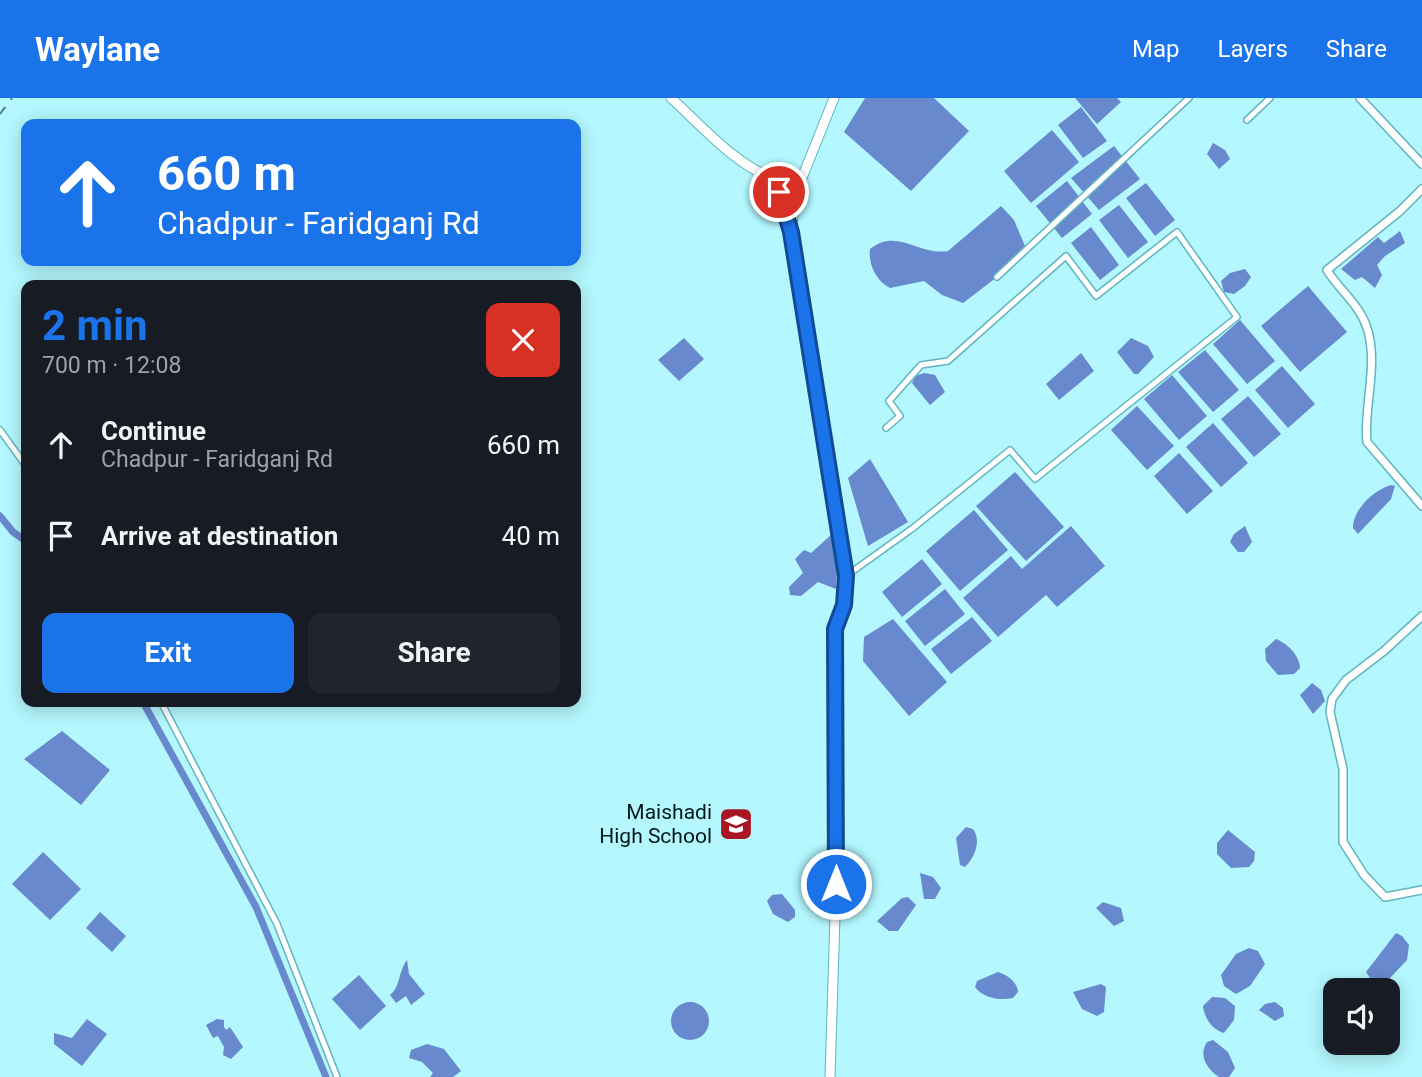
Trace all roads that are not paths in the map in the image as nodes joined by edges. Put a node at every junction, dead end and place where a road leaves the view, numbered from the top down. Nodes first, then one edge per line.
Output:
1 (671, 98) edge
2 (834, 98) edge
3 (1188, 98) edge
4 (1270, 98) edge
5 (1360, 98) edge
6 (1247, 120) dead end
7 (1422, 164) edge
8 (764, 173) junction
9 (802, 175) junction
10 (1422, 189) edge
11 (791, 232) junction
12 (997, 277) dead end
13 (886, 428) dead end
14 (0, 430) edge
15 (21, 459) edge
16 (1422, 506) edge
17 (846, 576) junction
18 (1422, 616) edge
19 (163, 707) edge
20 (1422, 890) edge
21 (337, 1077) edge
22 (830, 1077) edge

1 - 8 main road
2 - 9 main road
3 - 12 street
4 - 6 street
5 - 7 street
8 - 9 main road
8 - 11 main road
9 - 11 main road
10 - 16 street
11 - 17 main road
13 - 17 street
14 - 15 street
17 - 22 main road
18 - 20 street
19 - 21 street

